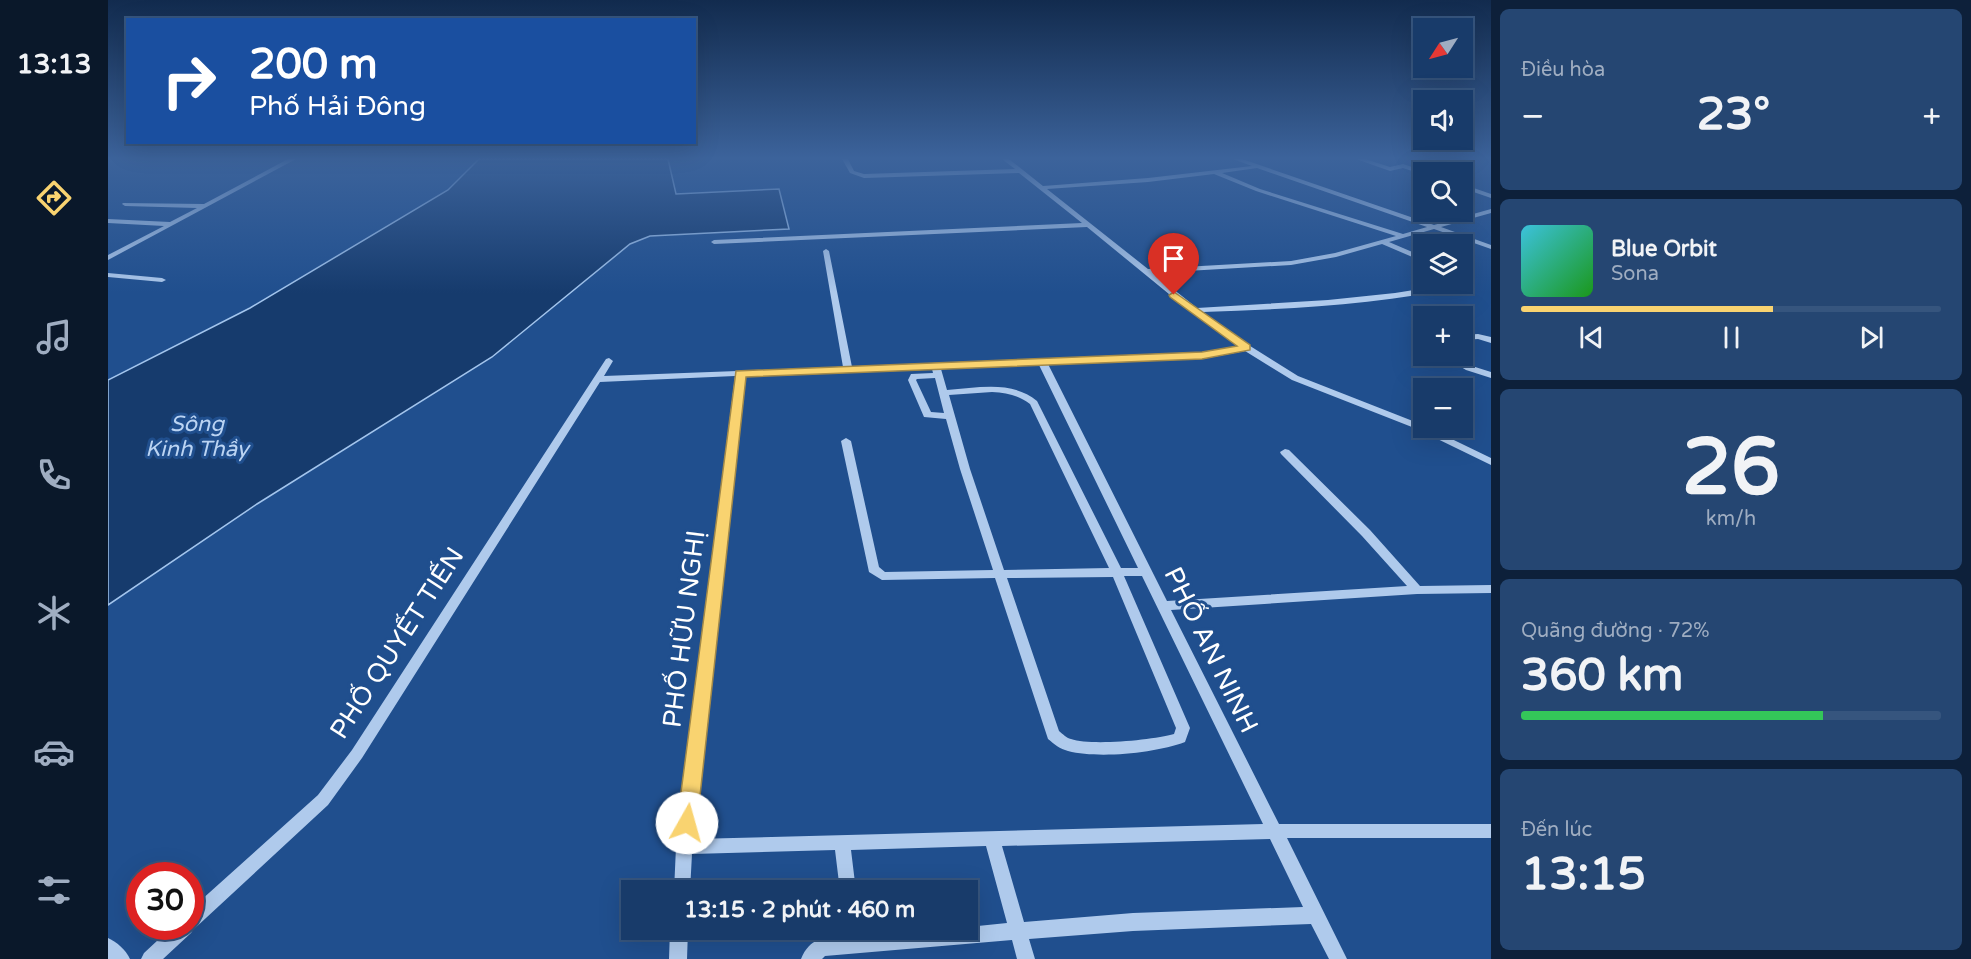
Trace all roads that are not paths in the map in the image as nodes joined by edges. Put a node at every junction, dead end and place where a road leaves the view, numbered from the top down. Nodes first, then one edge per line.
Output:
1 (125, 204) dead end
2 (210, 204) edge
3 (1062, 204) edge
4 (1301, 204) edge
5 (1367, 204) edge
6 (204, 207) junction
7 (1491, 211) edge
8 (108, 221) edge
9 (171, 224) junction
10 (1089, 225) junction
11 (1433, 226) junction
12 (1403, 236) junction
13 (714, 242) dead end
14 (1383, 242) junction
15 (1491, 247) edge
16 (826, 251) dead end
17 (1413, 255) edge
18 (108, 258) edge
19 (1149, 271) junction
20 (108, 275) edge
21 (162, 280) dead end
22 (1413, 292) edge
23 (1194, 310) junction
24 (1473, 337) edge
25 (1491, 340) edge
26 (1246, 348) junction
27 (609, 361) dead end
28 (1042, 362) junction
29 (1465, 366) edge
30 (848, 369) junction
31 (938, 370) junction
32 (740, 374) junction
33 (1491, 375) edge
34 (599, 379) junction
35 (944, 393) junction
36 (950, 416) junction
37 (846, 441) dead end
38 (1285, 453) dead end
39 (1491, 462) edge
40 (1146, 572) junction
41 (1117, 573) junction
42 (999, 575) junction
43 (1491, 589) edge
44 (1417, 590) junction
45 (1163, 606) junction
46 (1274, 831) junction
47 (1491, 831) edge
48 (992, 839) junction
49 (842, 843) junction
50 (684, 847) junction
51 (682, 880) edge
52 (847, 880) edge
53 (204, 909) edge
54 (1316, 915) junction
55 (1017, 931) junction
56 (978, 932) edge
57 (171, 940) edge
58 (679, 940) edge
59 (844, 940) edge
60 (108, 948) edge
61 (121, 959) edge
62 (150, 959) edge
63 (678, 959) edge
64 (810, 959) edge
65 (1026, 959) edge
66 (1338, 959) edge

1 - 6 street
2 - 6 street
3 - 10 street
4 - 12 street
5 - 11 street
6 - 9 street
7 - 11 street
8 - 9 street
9 - 18 street
10 - 13 street
10 - 19 street
11 - 12 street
11 - 15 street
12 - 14 street
14 - 17 street
14 - 19 street
16 - 30 street
19 - 23 street
20 - 21 street
22 - 23 street
23 - 26 street
24 - 25 street
26 - 28 street
26 - 39 street
27 - 34 street, PHỐ QUYẾT TIẾN
28 - 31 street
28 - 40 street, PHỐ AN NINH
29 - 33 street
30 - 31 street
30 - 32 street
31 - 35 street
31 - 36 street
32 - 34 street
32 - 50 street, PHỐ HỮU NGHỊ
34 - 53 street, PHỐ QUYẾT TIẾN
35 - 36 street
35 - 41 street
36 - 42 street
37 - 42 street
38 - 44 street
40 - 41 street
40 - 45 street, PHỐ AN NINH
41 - 42 street
41 - 42 street
43 - 44 street
44 - 45 street
45 - 46 street, PHỐ AN NINH
46 - 47 street
46 - 48 street
46 - 54 street, PHỐ AN NINH
48 - 49 street
48 - 55 street
49 - 50 street
49 - 52 street
50 - 51 street, PHỐ HỮU NGHỊ
54 - 55 street
54 - 66 street, PHỐ AN NINH
55 - 56 street
55 - 65 street
57 - 62 street
58 - 63 street
59 - 64 street
60 - 61 street

